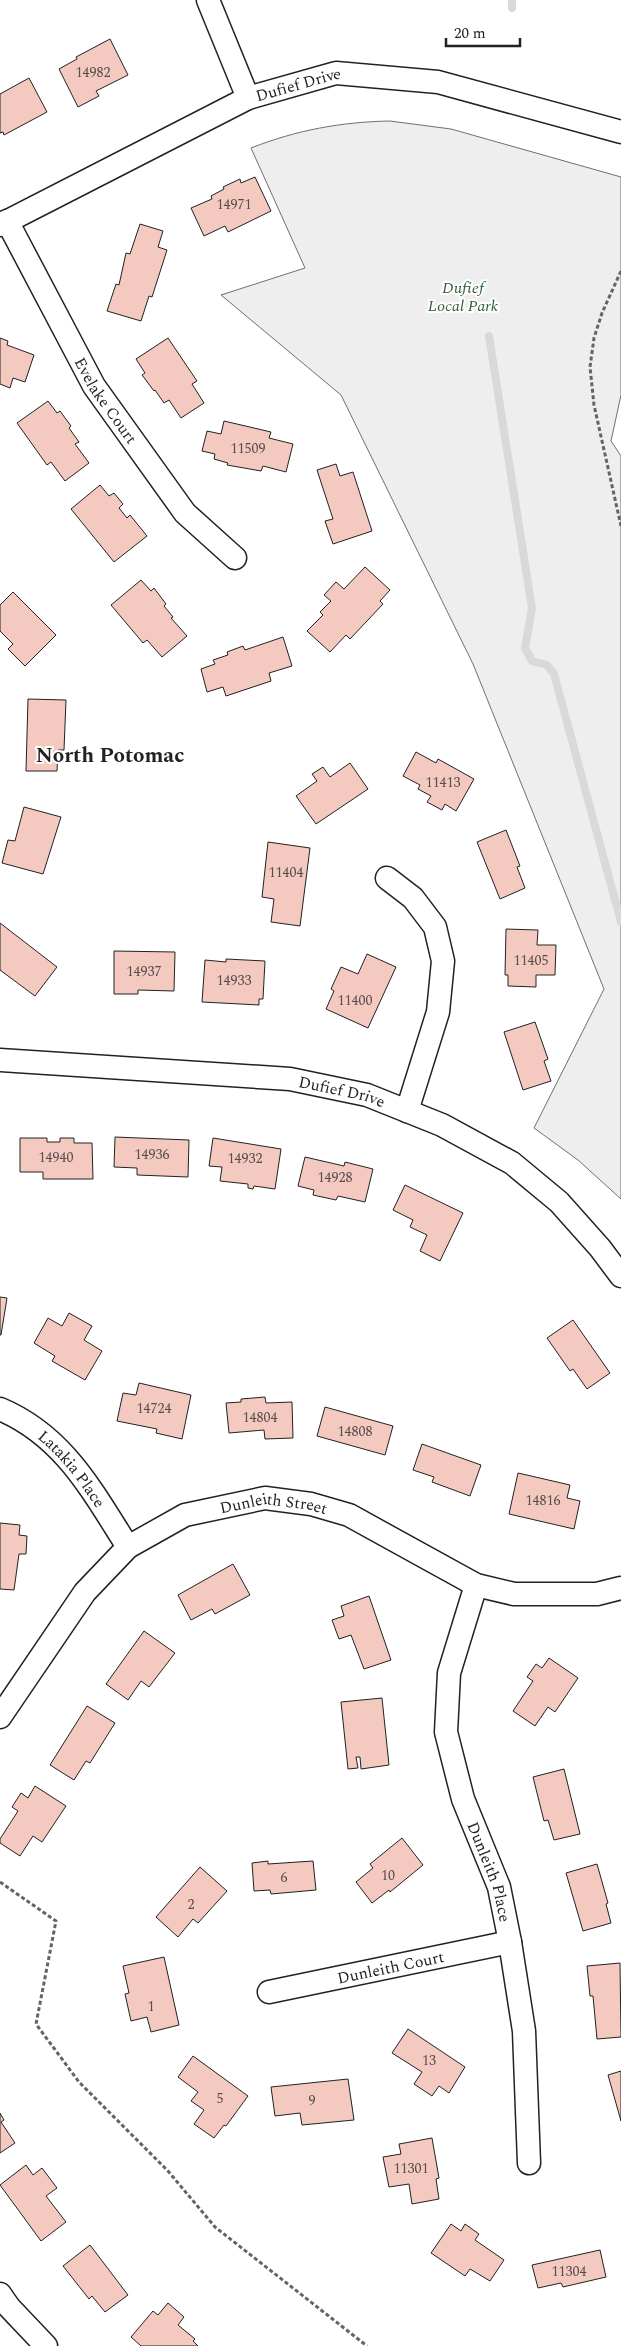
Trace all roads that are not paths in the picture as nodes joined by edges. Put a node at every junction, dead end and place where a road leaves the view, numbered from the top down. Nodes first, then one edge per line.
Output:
1 (208, 0) edge
2 (248, 98) junction
3 (621, 132) edge
4 (4, 223) edge
5 (235, 558) dead end
6 (387, 878) dead end
7 (0, 1060) edge
8 (407, 1111) junction
9 (621, 1276) edge
10 (0, 1409) edge
11 (128, 1547) junction
12 (476, 1585) junction
13 (621, 1588) edge
14 (0, 1717) edge
15 (510, 1942) junction
16 (269, 1992) dead end
17 (530, 2163) dead end
18 (0, 2294) edge
19 (46, 2346) edge

1 - 2 street
2 - 3 street, Dufief Drive
2 - 4 street, Dufief Drive
4 - 5 street, Evelake Court
6 - 8 street
7 - 8 street, Dufief Drive
8 - 9 street, Dufief Drive
10 - 11 street, Latakia Place
11 - 12 street, Dunleith Street
11 - 14 street, Dunleith Street
12 - 13 street, Dunleith Street
12 - 15 street, Dunleith Place
15 - 16 street, Dunleith Court
15 - 17 street, Dunleith Place
18 - 19 street

